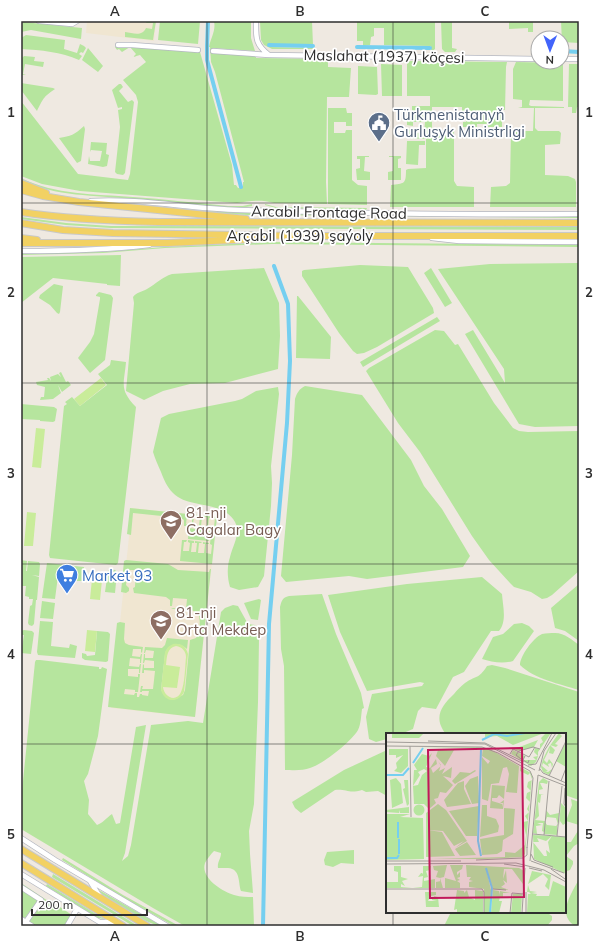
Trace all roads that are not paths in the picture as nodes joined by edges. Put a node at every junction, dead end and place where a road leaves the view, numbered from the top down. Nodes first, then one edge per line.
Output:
1 (39, 21) edge
2 (77, 21) edge
3 (256, 21) edge
4 (118, 45) dead end
5 (198, 50) dead end
6 (214, 51) dead end
7 (270, 54) junction
8 (530, 59) edge
9 (21, 183) edge
10 (21, 190) edge
11 (60, 200) junction
12 (79, 202) junction
13 (21, 212) edge
14 (579, 214) edge
15 (287, 222) junction
16 (21, 223) edge
17 (579, 223) edge
18 (402, 235) junction
19 (311, 236) junction
20 (579, 236) edge
21 (21, 238) edge
22 (579, 242) edge
23 (21, 243) edge
24 (168, 243) junction
25 (77, 244) junction
26 (21, 250) edge
27 (21, 838) edge
28 (21, 850) edge
29 (21, 863) edge
30 (21, 874) edge
31 (90, 880) junction
32 (21, 887) edge
33 (101, 898) junction
34 (77, 909) junction
35 (21, 919) edge
36 (100, 922) junction
37 (116, 922) junction
38 (25, 924) edge
39 (32, 926) edge
40 (67, 926) edge
41 (106, 926) edge
42 (123, 926) edge
43 (148, 926) edge
44 (167, 926) edge

1 - 2 street
3 - 7 street
4 - 5 street
6 - 7 street, Maslahat (1937) köçesi
7 - 8 street, Maslahat (1937) köçesi
9 - 11 main road
10 - 11 main road
11 - 12 main road
12 - 14 street, Arcabil Frontage Road
12 - 15 main road
13 - 15 main road, Arçabil (1939) şaýoly
15 - 17 main road, Arçabil (1939) şaýoly
16 - 19 main road, Arçabil (1939) şaýoly
18 - 19 main road, Arçabil (1939) şaýoly
18 - 20 main road, Arçabil (1939) şaýoly
18 - 22 street, Arcabil Frontage Road
19 - 24 main road
21 - 25 main road
23 - 25 main road
24 - 25 main road
24 - 26 street
27 - 31 street
28 - 33 main road
29 - 37 main road
30 - 34 street
31 - 33 street
31 - 44 street
32 - 38 street
33 - 43 main road
34 - 36 street
34 - 40 street
35 - 38 street
36 - 37 street
36 - 41 street
37 - 42 main road
38 - 39 street

